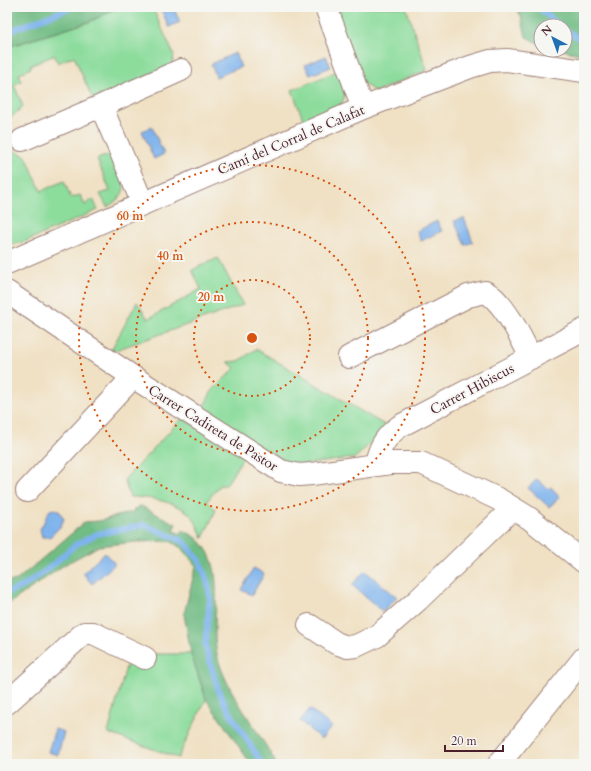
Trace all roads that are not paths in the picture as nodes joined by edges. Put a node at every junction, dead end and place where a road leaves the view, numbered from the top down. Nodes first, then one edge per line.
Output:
1 (326, 7) edge
2 (181, 70) dead end
3 (584, 71) edge
4 (101, 106) junction
5 (363, 108) junction
6 (22, 140) dead end
7 (143, 204) junction
8 (7, 262) edge
9 (7, 292) edge
10 (584, 330) edge
11 (349, 357) dead end
12 (531, 358) junction
13 (133, 377) junction
14 (376, 464) junction
15 (27, 491) dead end
16 (513, 508) junction
17 (584, 562) edge
18 (309, 625) dead end
19 (145, 658) dead end
20 (584, 658) edge
21 (7, 703) edge
22 (499, 764) edge

1 - 5 street
2 - 4 street
3 - 5 street, Camí del Corral de Calafat
4 - 6 street
4 - 7 street
5 - 7 street, Camí del Corral de Calafat
7 - 8 street, Camí del Corral de Calafat
9 - 13 street, Carrer Cadireta de Pastor
10 - 12 street, Carrer Hibiscus
11 - 12 street
12 - 14 street, Carrer Hibiscus
13 - 14 street, Carrer Cadireta de Pastor
13 - 15 street
14 - 16 street, Carrer Cadireta de Pastor
16 - 17 street, Carrer Cadireta de Pastor
16 - 18 street
19 - 21 street
20 - 22 street

